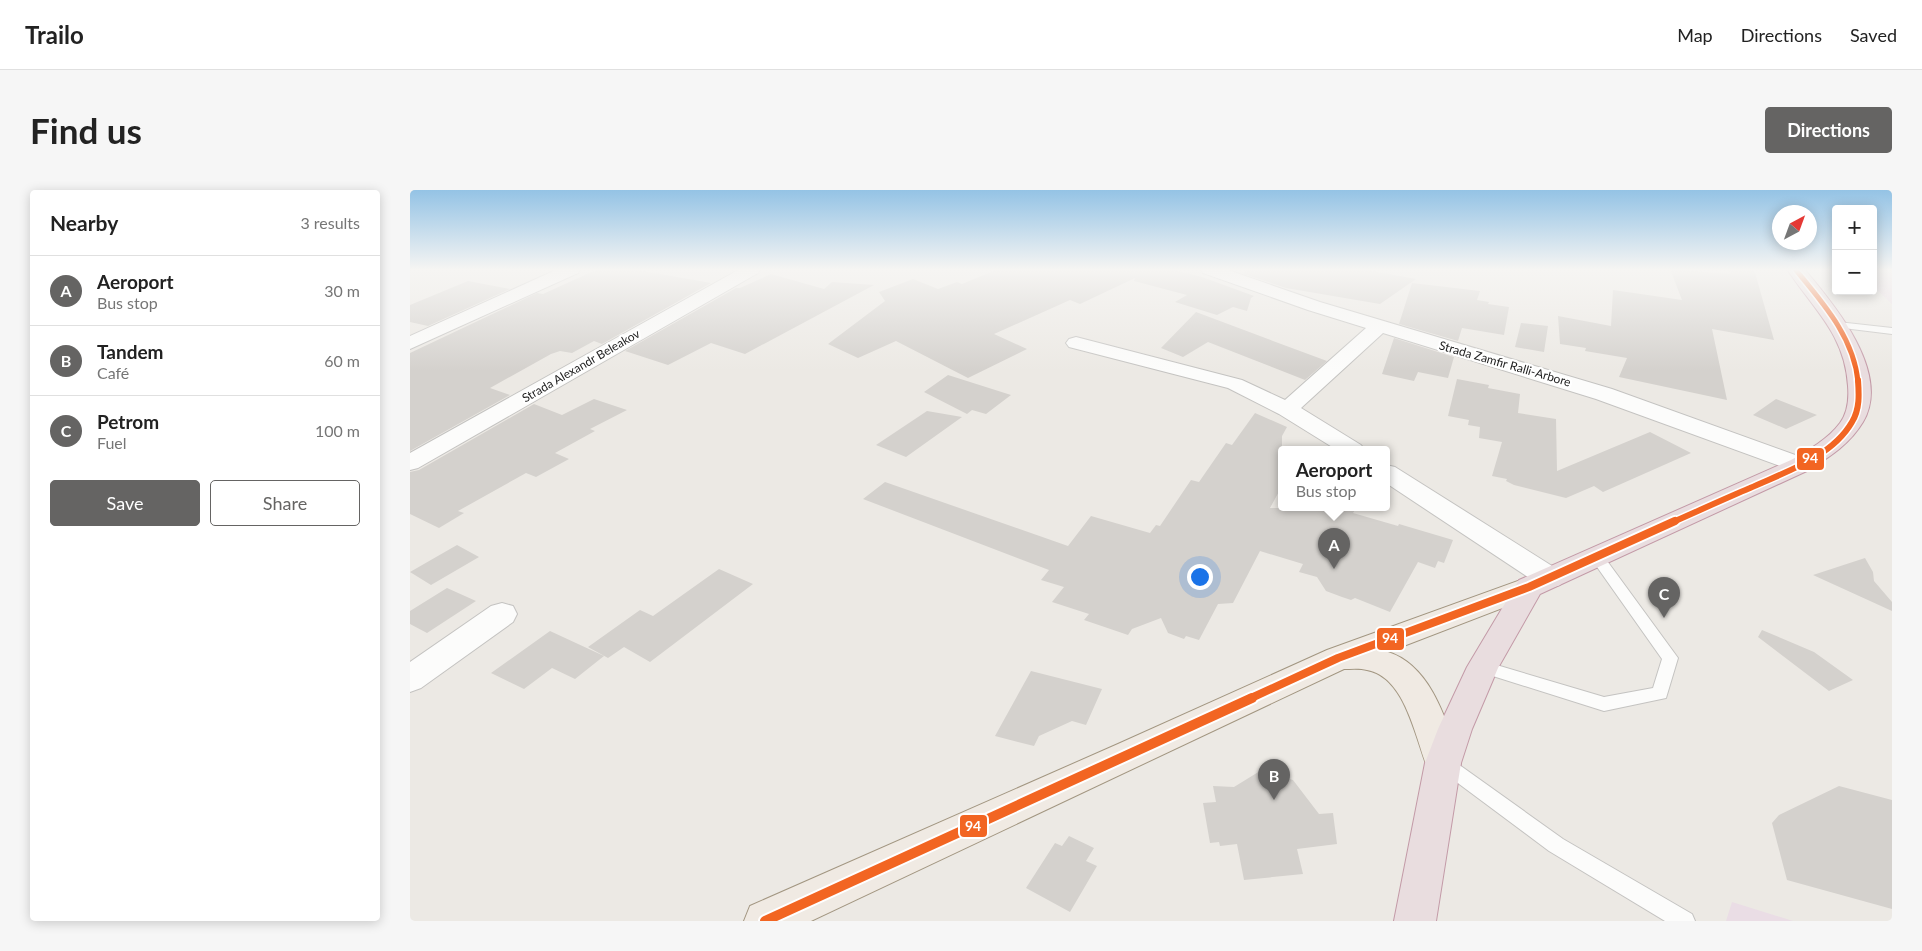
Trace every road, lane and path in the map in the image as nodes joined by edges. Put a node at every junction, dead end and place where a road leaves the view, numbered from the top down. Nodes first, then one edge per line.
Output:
1 (497, 303) edge
2 (692, 303) edge
3 (1306, 303) edge
4 (1822, 303) edge
5 (1838, 324) junction
6 (1378, 326) junction
7 (1892, 331) edge
8 (410, 343) edge
9 (1076, 343) dead end
10 (1287, 409) junction
11 (1347, 446) edge
12 (410, 463) edge
13 (1800, 465) junction
14 (1390, 475) edge
15 (1597, 557) junction
16 (1539, 583) junction
17 (502, 614) dead end
18 (1338, 658) junction
19 (1483, 667) junction
20 (410, 679) edge
21 (1443, 763) junction
22 (764, 921) edge
23 (1415, 921) edge
24 (1685, 921) edge

1 - 8 street
2 - 12 street, Strada Alexandr Beleakov
3 - 6 street, Strada Zamfir Ralli-Arbore
4 - 5 highway
5 - 7 lane
5 - 13 highway
6 - 10 street
6 - 13 street, Strada Zamfir Ralli-Arbore
9 - 10 street
10 - 11 street
13 - 15 highway
14 - 16 street
15 - 16 highway
15 - 19 lane
16 - 18 main road
16 - 19 highway
17 - 20 street
18 - 21 main road
18 - 22 main road
19 - 21 highway
21 - 23 highway
21 - 24 lane

